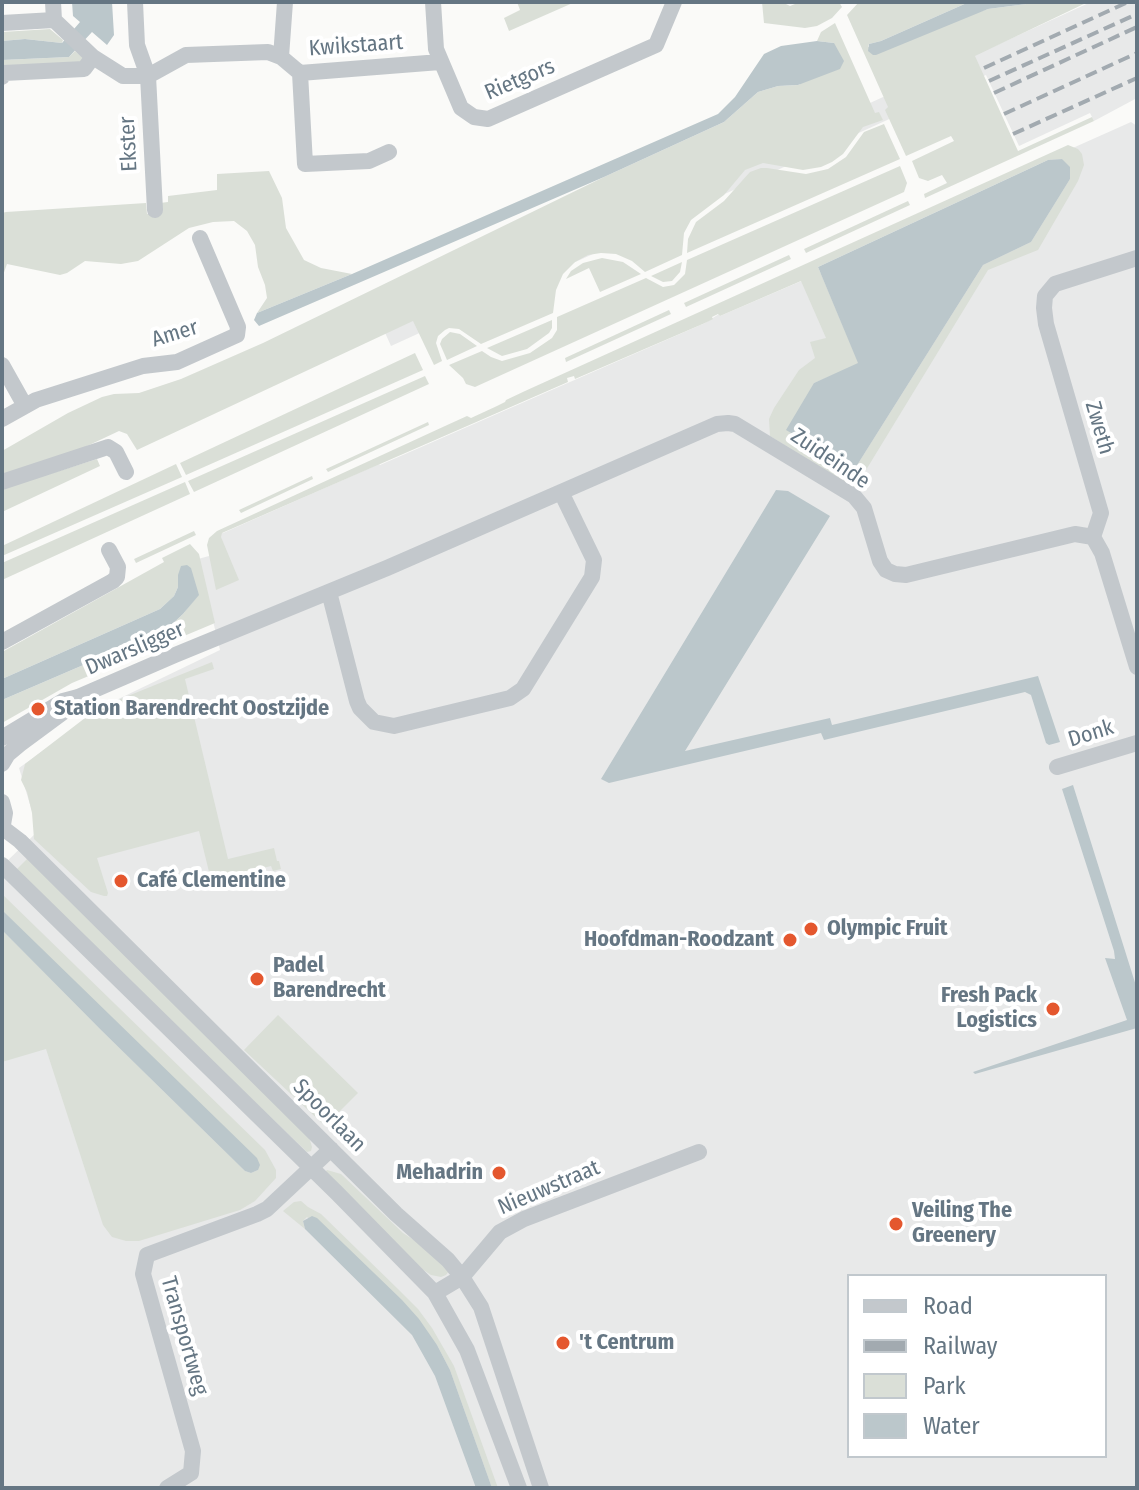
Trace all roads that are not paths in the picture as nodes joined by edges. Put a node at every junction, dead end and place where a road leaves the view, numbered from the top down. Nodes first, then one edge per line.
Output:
1 (53, 2) edge
2 (135, 2) edge
3 (285, 2) edge
4 (433, 2) edge
5 (674, 2) edge
6 (2, 23) edge
7 (60, 25) junction
8 (88, 52) junction
9 (281, 57) junction
10 (440, 62) junction
11 (300, 73) junction
12 (148, 76) junction
13 (2, 77) edge
14 (389, 152) dead end
15 (155, 210) dead end
16 (200, 238) dead end
17 (1137, 258) edge
18 (2, 365) edge
19 (25, 406) junction
20 (2, 419) edge
21 (126, 472) dead end
22 (2, 482) edge
23 (561, 492) junction
24 (1093, 537) junction
25 (109, 550) dead end
26 (329, 592) junction
27 (210, 641) joint
28 (2, 642) edge
29 (1137, 667) edge
30 (1137, 743) edge
31 (3, 751) edge
32 (1057, 767) dead end
33 (2, 802) edge
34 (3, 829) edge
35 (2, 865) edge
36 (331, 1149) junction
37 (699, 1152) dead end
38 (310, 1168) junction
39 (462, 1277) junction
40 (435, 1293) junction
41 (167, 1488) edge
42 (519, 1488) edge
43 (541, 1488) edge

1 - 7 street
2 - 12 street
3 - 9 street, Kwikstaart
4 - 10 street, Rietgors
5 - 10 street, Rietgors
6 - 7 street
7 - 8 street
8 - 12 street
8 - 13 street
9 - 11 street, Kwikstaart
9 - 12 street, Kwikstaart
10 - 11 street, Kwikstaart
11 - 14 street
12 - 15 street, Ekster
16 - 19 street, Amer
17 - 24 street, Zweth
18 - 19 street
19 - 20 street, Amer
21 - 22 street
23 - 24 street, Zuideinde
23 - 26 street, Zuideinde
23 - 26 street
24 - 29 street, Zweth
25 - 28 street
26 - 27 street, Zuideinde
27 - 31 street, Dwarsligger
30 - 32 street, Donk
33 - 34 street
34 - 36 street, Spoorlaan
35 - 38 street
36 - 38 street, Transportweg
36 - 39 street, Spoorlaan
37 - 39 street, Nieuwstraat
38 - 40 street
38 - 41 street, Transportweg
39 - 40 street, Nieuwstraat
39 - 43 street, Spoorlaan
40 - 42 street

